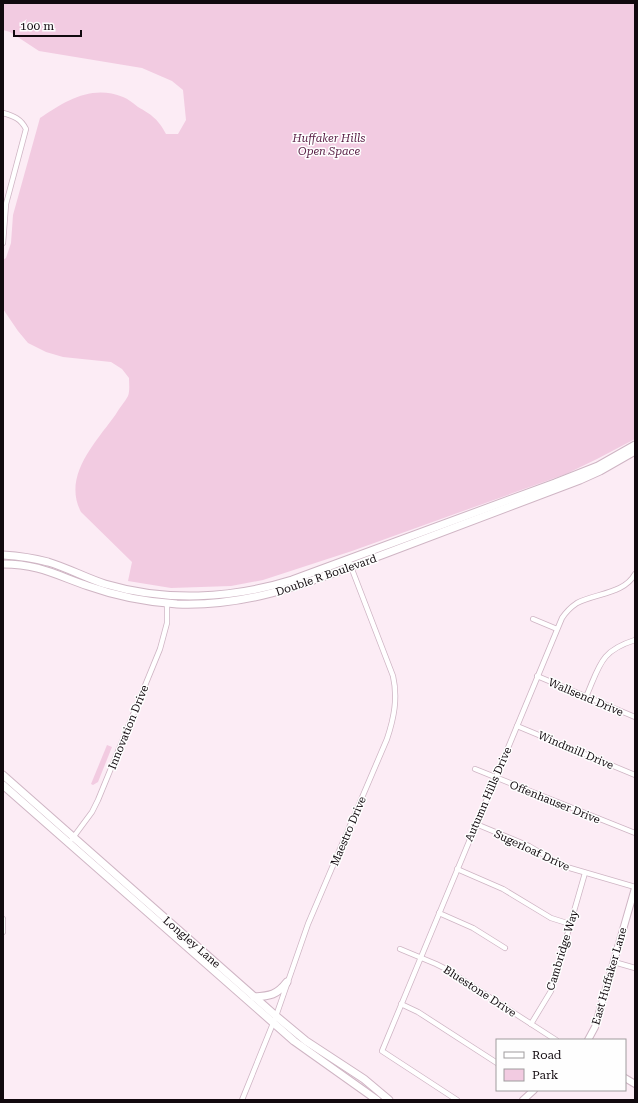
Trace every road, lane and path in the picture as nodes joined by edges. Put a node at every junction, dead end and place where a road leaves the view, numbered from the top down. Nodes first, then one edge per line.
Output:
1 (3, 113) edge
2 (3, 243) edge
3 (635, 445) edge
4 (635, 451) edge
5 (3, 555) edge
6 (349, 563) junction
7 (3, 564) edge
8 (635, 574) edge
9 (167, 603) junction
10 (534, 619) dead end
11 (557, 629) junction
12 (635, 640) edge
13 (537, 676) junction
14 (586, 697) junction
15 (635, 717) edge
16 (517, 726) junction
17 (475, 769) dead end
18 (3, 775) edge
19 (635, 775) edge
20 (495, 777) junction
21 (3, 785) edge
22 (476, 824) junction
23 (635, 834) edge
24 (74, 837) junction
25 (69, 844) junction
26 (457, 869) junction
27 (585, 873) junction
28 (635, 888) edge
29 (439, 914) junction
30 (3, 919) edge
31 (570, 924) junction
32 (3, 932) edge
33 (505, 948) dead end
34 (400, 949) dead end
35 (421, 957) junction
36 (614, 962) junction
37 (635, 968) edge
38 (287, 982) junction
39 (254, 997) junction
40 (401, 1004) junction
41 (274, 1019) junction
42 (531, 1024) junction
43 (554, 1039) edge
44 (589, 1039) edge
45 (496, 1062) edge
46 (626, 1079) edge
47 (635, 1084) edge
48 (532, 1091) edge
49 (242, 1100) edge
50 (377, 1100) edge
51 (390, 1100) edge
52 (457, 1100) edge
53 (523, 1100) edge

1 - 2 street
3 - 6 main road, Double R Boulevard
4 - 6 main road, Double R Boulevard
5 - 6 main road, Double R Boulevard
6 - 9 main road, Double R Boulevard
6 - 38 street, Maestro Drive
7 - 9 main road, Double R Boulevard
8 - 11 street, Autumn Hills Drive
9 - 24 street, Innovation Drive
10 - 11 street
11 - 13 street, Autumn Hills Drive
12 - 14 street
13 - 14 street, Wallsend Drive
13 - 16 street, Autumn Hills Drive
14 - 15 street, Wallsend Drive
16 - 19 street, Windmill Drive
16 - 20 street, Autumn Hills Drive
17 - 20 street, Offenhauser Drive
18 - 24 main road, Longley Lane
20 - 22 street, Autumn Hills Drive
20 - 23 street, Offenhauser Drive
21 - 25 main road, Longley Lane
22 - 26 street, Autumn Hills Drive
22 - 27 street, Sugerloaf Drive
24 - 25 street, Innovation Drive
24 - 39 main road, Longley Lane
25 - 41 main road, Longley Lane
26 - 29 street, Autumn Hills Drive
26 - 31 street
27 - 28 street, Sugerloaf Drive
27 - 31 street, Cambridge Way
28 - 36 street, East Huffaker Lane
29 - 33 street
29 - 35 street, Autumn Hills Drive
30 - 32 street
31 - 42 street, Cambridge Way
34 - 35 street, Bluestone Drive
35 - 40 street, Autumn Hills Drive
35 - 42 street, Bluestone Drive
36 - 37 street
36 - 44 street, East Huffaker Lane
38 - 39 main road
38 - 41 street, Maestro Drive
39 - 41 main road, Longley Lane
40 - 45 street
40 - 52 street, Autumn Hills Drive
41 - 49 street, Maestro Drive
41 - 50 main road, Longley Lane
41 - 51 main road, Longley Lane
42 - 43 street, Bluestone Drive
46 - 47 street
48 - 53 street

